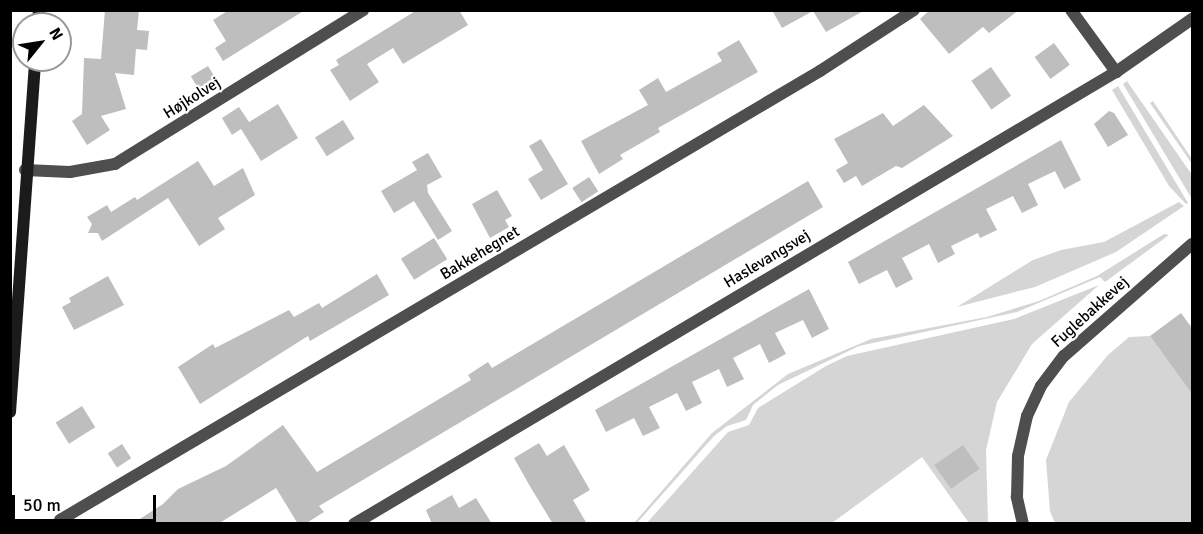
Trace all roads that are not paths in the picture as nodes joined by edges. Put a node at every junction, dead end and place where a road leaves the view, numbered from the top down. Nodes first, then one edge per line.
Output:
1 (363, 10) edge
2 (914, 10) edge
3 (1071, 10) edge
4 (1192, 19) edge
5 (34, 72) edge
6 (1116, 72) junction
7 (25, 170) junction
8 (1192, 244) edge
9 (10, 412) edge
10 (60, 520) dead end
11 (354, 524) edge
12 (1023, 524) edge

1 - 7 street, Højkolvej
2 - 10 street, Bakkehegnet
3 - 6 street
4 - 6 street, Haslevangsvej
5 - 7 street
6 - 11 street, Haslevangsvej
7 - 9 street
8 - 12 street, Fuglebakkevej

